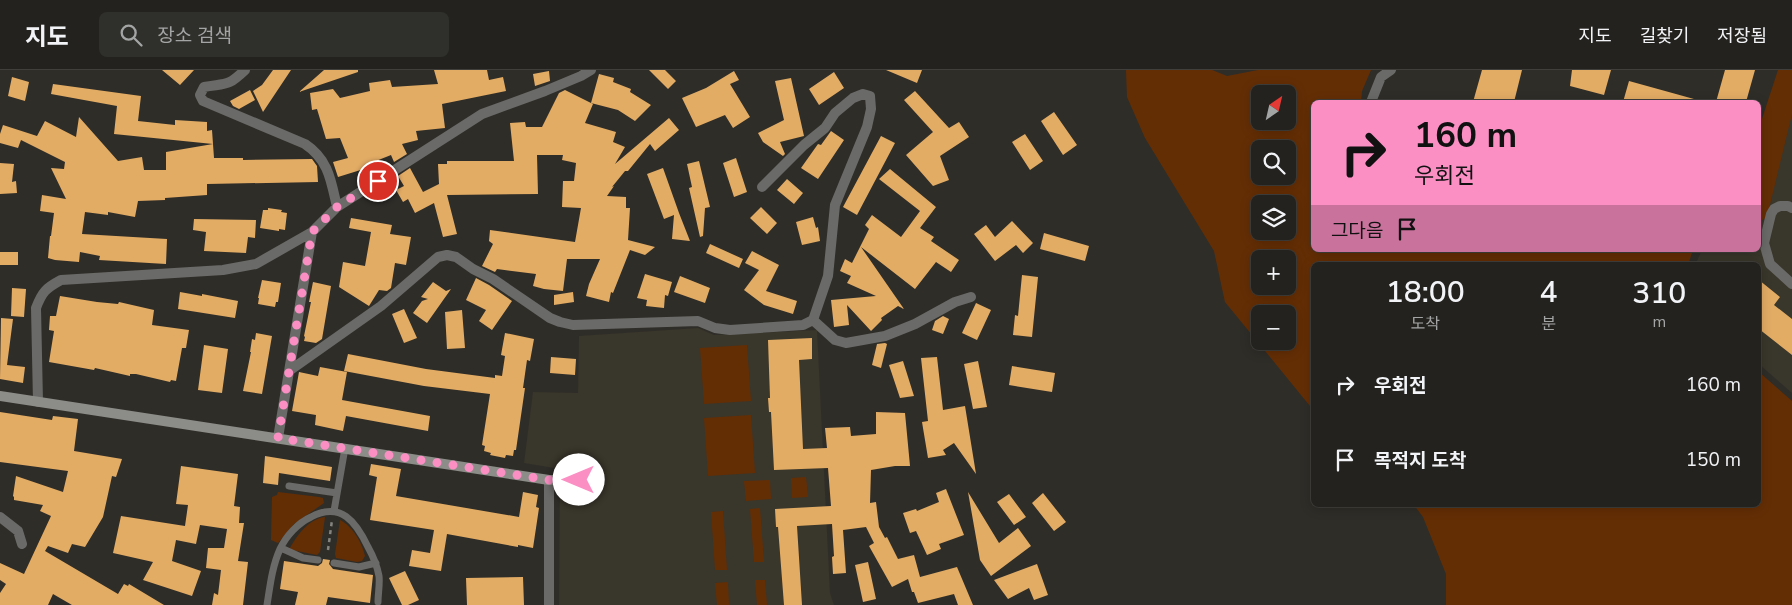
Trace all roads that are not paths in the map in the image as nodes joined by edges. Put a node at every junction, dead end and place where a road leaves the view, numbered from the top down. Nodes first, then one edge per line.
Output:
1 (245, 70) edge
2 (590, 70) edge
3 (1391, 70) edge
4 (1372, 100) edge
5 (762, 186) dead end
6 (337, 207) junction
7 (1792, 208) edge
8 (312, 232) junction
9 (1792, 284) edge
10 (971, 297) dead end
11 (813, 320) junction
12 (289, 371) junction
13 (0, 396) edge
14 (38, 402) junction
15 (278, 438) junction
16 (345, 448) junction
17 (549, 480) junction
18 (579, 480) dead end
19 (289, 486) dead end
20 (337, 493) junction
21 (334, 511) junction
22 (0, 518) edge
23 (22, 544) dead end
24 (281, 548) junction
25 (318, 560) dead end
26 (334, 563) dead end
27 (376, 563) junction
28 (378, 602) dead end
29 (268, 605) edge
30 (549, 605) edge

1 - 6 street
2 - 6 street
3 - 4 street
5 - 11 street
6 - 8 street
7 - 9 street
8 - 12 street
8 - 14 street
10 - 11 street
11 - 12 street
12 - 15 street
13 - 14 main road
14 - 15 main road
15 - 16 main road
16 - 17 main road
16 - 20 lane
17 - 18 main road
17 - 30 street
19 - 20 lane
20 - 21 lane
21 - 24 lane
21 - 27 lane
22 - 23 street
24 - 25 lane
24 - 29 lane
26 - 27 lane
27 - 28 lane

